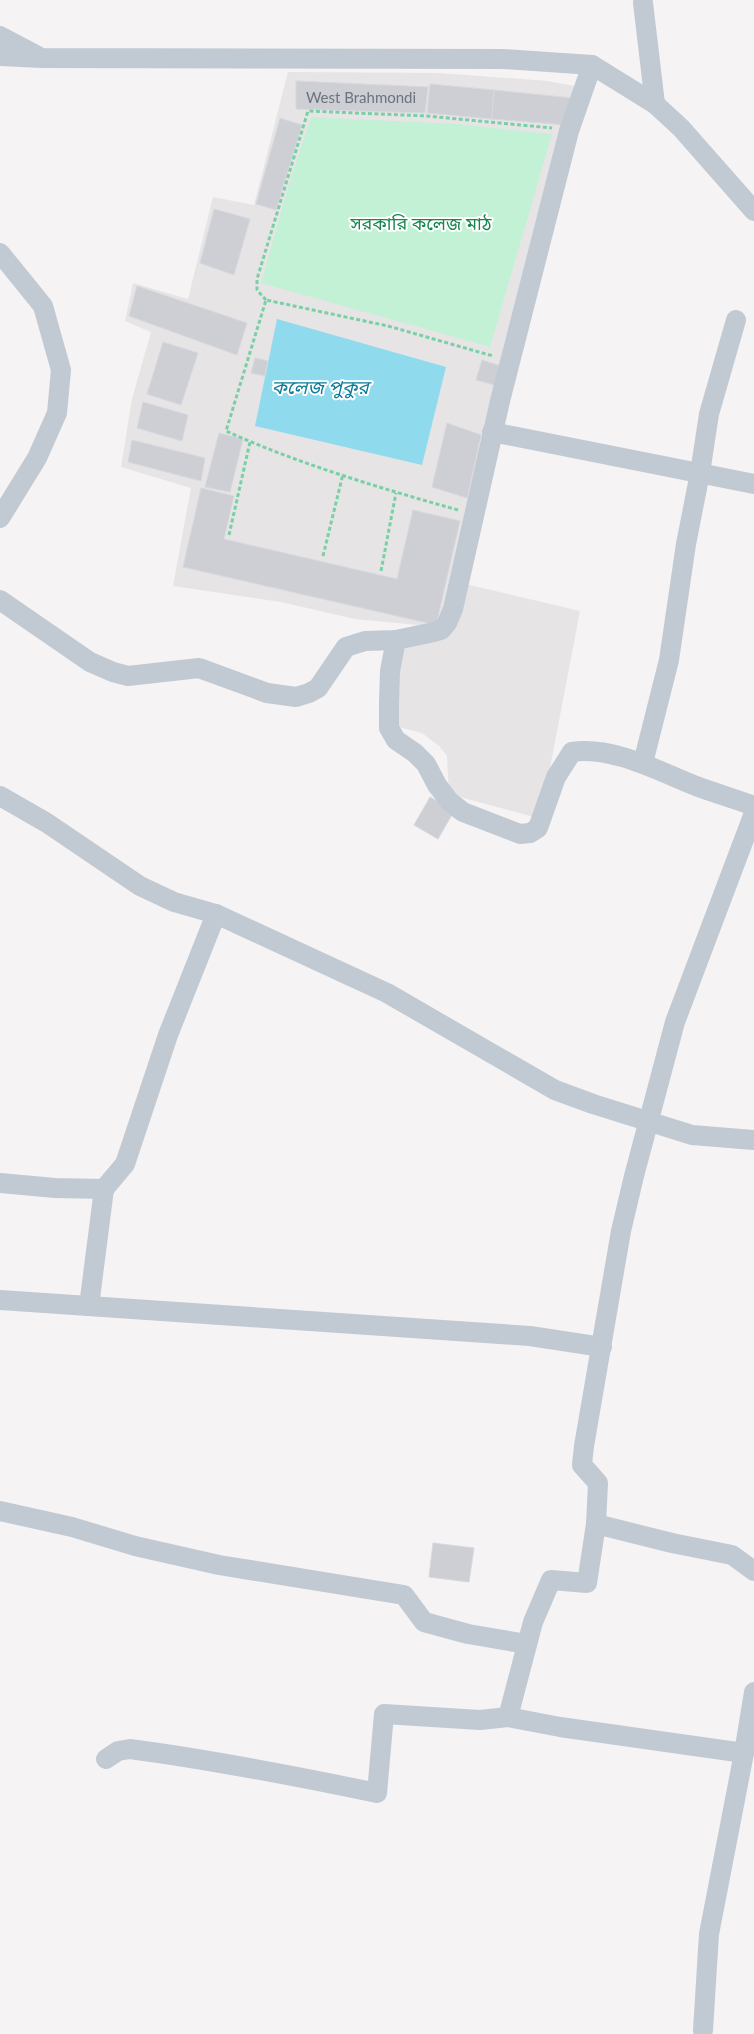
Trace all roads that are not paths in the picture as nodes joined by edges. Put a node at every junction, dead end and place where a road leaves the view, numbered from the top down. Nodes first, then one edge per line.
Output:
1 (643, 3) dead end
2 (0, 36) edge
3 (0, 56) edge
4 (42, 58) junction
5 (0, 64) edge
6 (592, 65) junction
7 (655, 104) junction
8 (754, 211) edge
9 (0, 253) edge
10 (736, 320) dead end
11 (492, 432) junction
12 (700, 473) junction
13 (754, 484) edge
14 (0, 518) edge
15 (0, 600) edge
16 (396, 640) junction
17 (643, 763) junction
18 (0, 796) edge
19 (754, 806) edge
20 (754, 813) edge
21 (216, 914) junction
22 (648, 1122) junction
23 (754, 1140) edge
24 (0, 1183) edge
25 (104, 1189) junction
26 (0, 1300) edge
27 (89, 1306) junction
28 (602, 1347) junction
29 (0, 1511) edge
30 (596, 1524) junction
31 (754, 1571) edge
32 (527, 1644) junction
33 (754, 1692) edge
34 (508, 1717) junction
35 (744, 1752) junction
36 (106, 1759) dead end
37 (703, 2030) dead end

1 - 7 street
2 - 4 street
3 - 4 street
4 - 5 street
4 - 6 street
6 - 7 street
6 - 11 street
7 - 8 street
9 - 14 street
10 - 12 street
11 - 12 street
11 - 16 street
12 - 13 street
12 - 17 street
15 - 16 street
16 - 17 street
17 - 19 street
18 - 21 street
20 - 22 street
21 - 22 street
21 - 25 street
22 - 23 street
22 - 28 street
24 - 25 street
25 - 27 street
26 - 27 street
27 - 28 street
28 - 30 street
29 - 32 street
30 - 31 street
30 - 32 street
32 - 34 street
33 - 35 street
34 - 35 street
34 - 36 street
35 - 37 street

